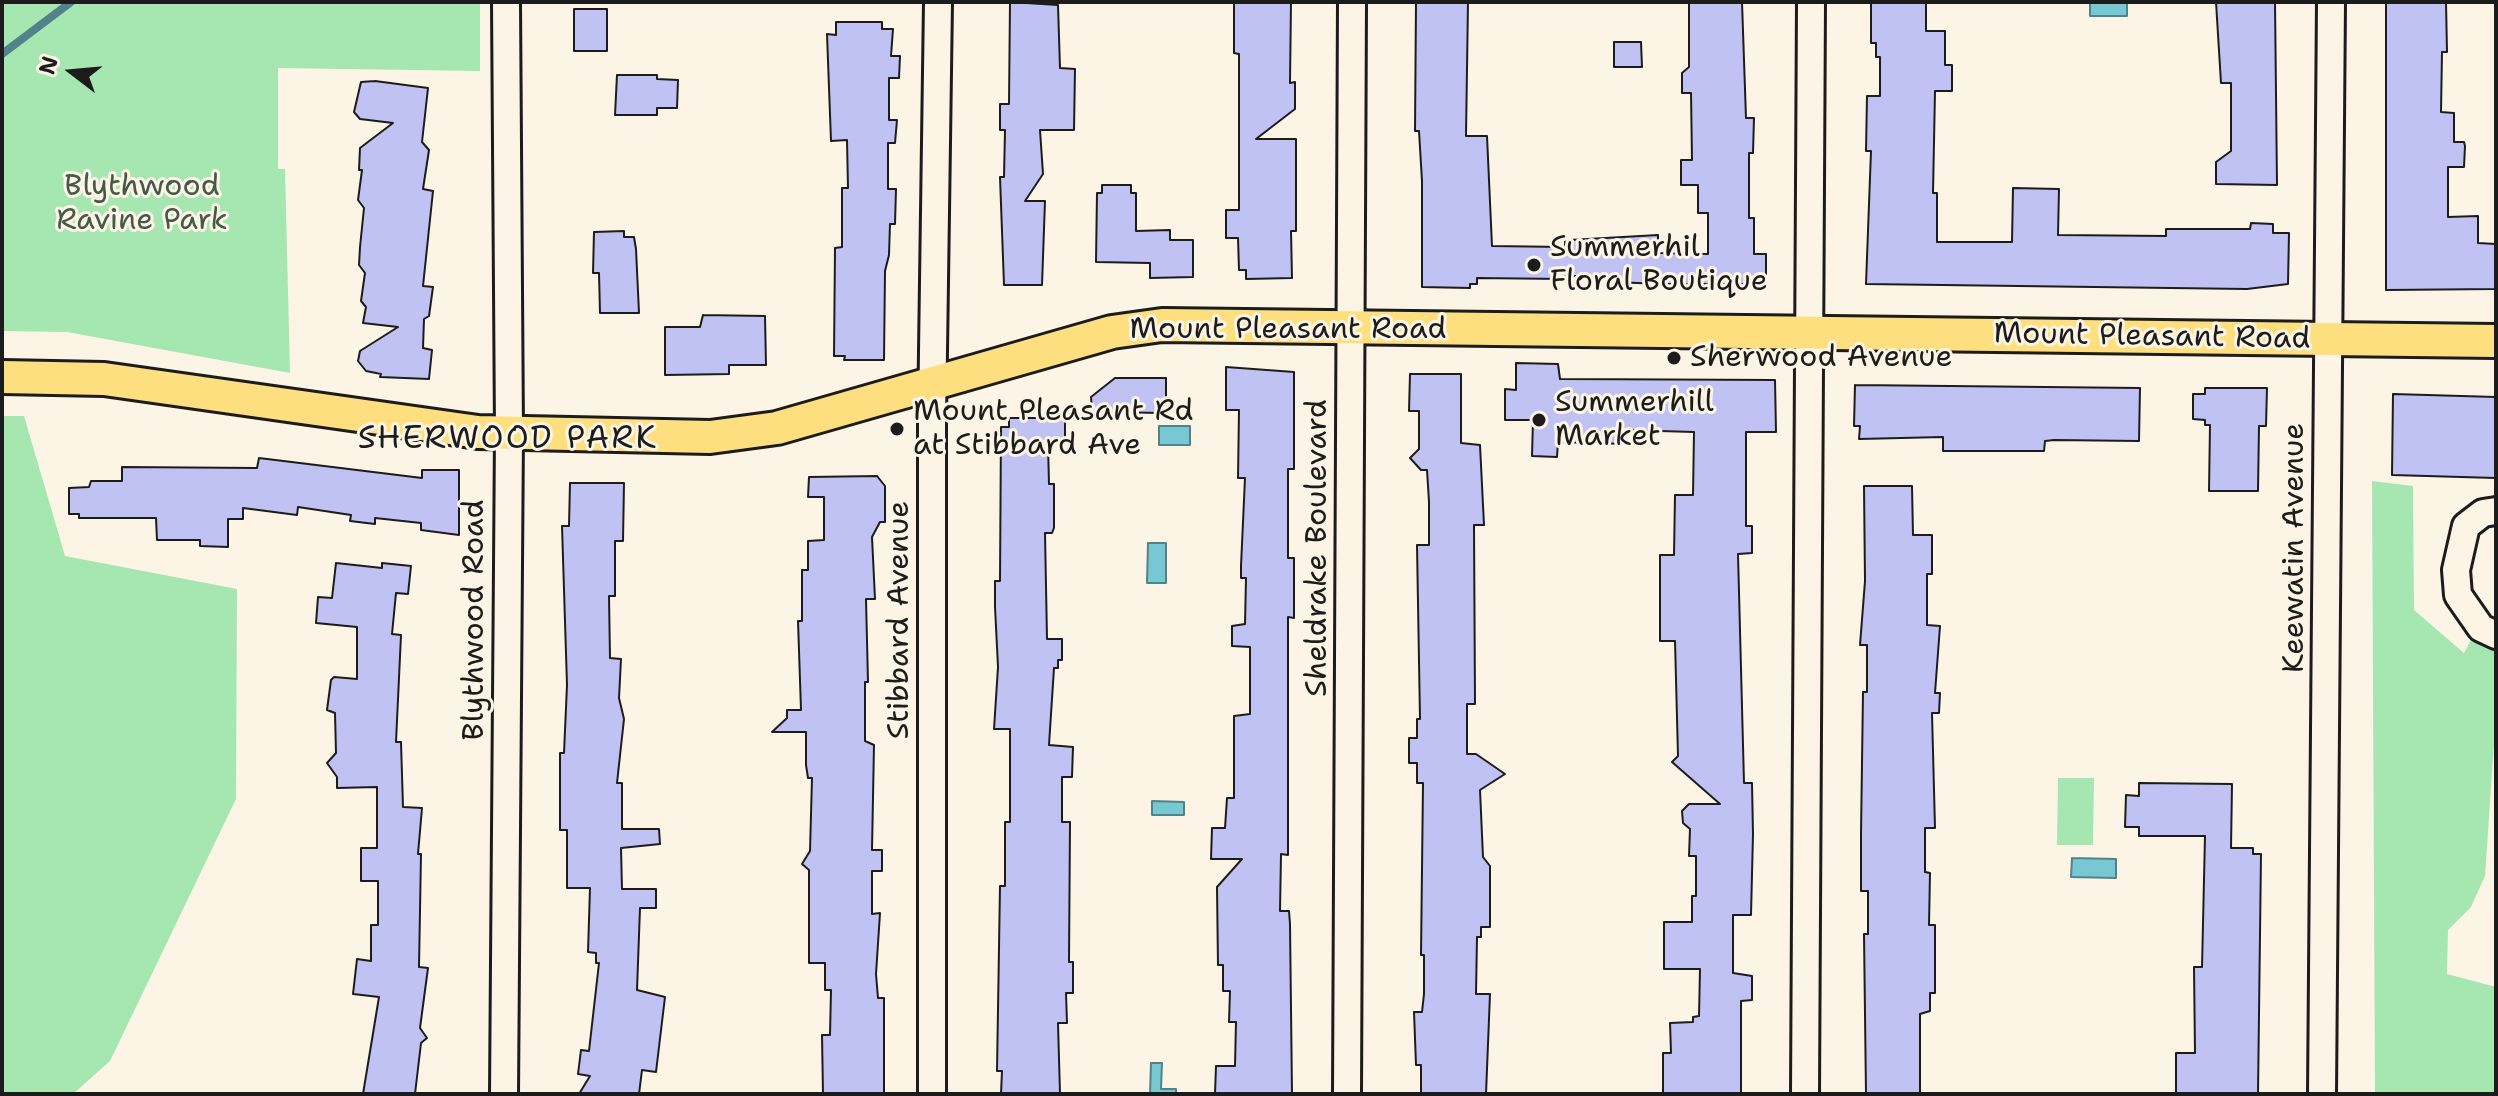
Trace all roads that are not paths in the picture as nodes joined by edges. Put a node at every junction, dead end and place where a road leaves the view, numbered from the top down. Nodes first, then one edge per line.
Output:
1 (506, 2) edge
2 (938, 2) edge
3 (1352, 2) edge
4 (1811, 2) edge
5 (2331, 2) edge
6 (1351, 328) junction
7 (1810, 332) junction
8 (2329, 339) junction
9 (2496, 341) edge
10 (2, 377) edge
11 (933, 382) junction
12 (509, 433) junction
13 (2496, 511) edge
14 (2496, 635) edge
15 (504, 1094) edge
16 (932, 1094) edge
17 (1347, 1094) edge
18 (1805, 1094) edge
19 (2322, 1094) edge

1 - 12 street, Blythwood Road
2 - 11 street, Stibbard Avenue
3 - 6 street, Sheldrake Boulevard
4 - 7 street
5 - 8 street, Keewatin Avenue
6 - 7 main road, Mount Pleasant Road
6 - 11 main road, Mount Pleasant Road
6 - 17 street, Sheldrake Boulevard
7 - 8 main road, Mount Pleasant Road
7 - 18 street
8 - 9 main road, Mount Pleasant Road
8 - 19 street, Keewatin Avenue
10 - 12 main road, Mount Pleasant Road
11 - 12 main road, Mount Pleasant Road
11 - 16 street, Stibbard Avenue
12 - 15 street, Blythwood Road
13 - 14 street

